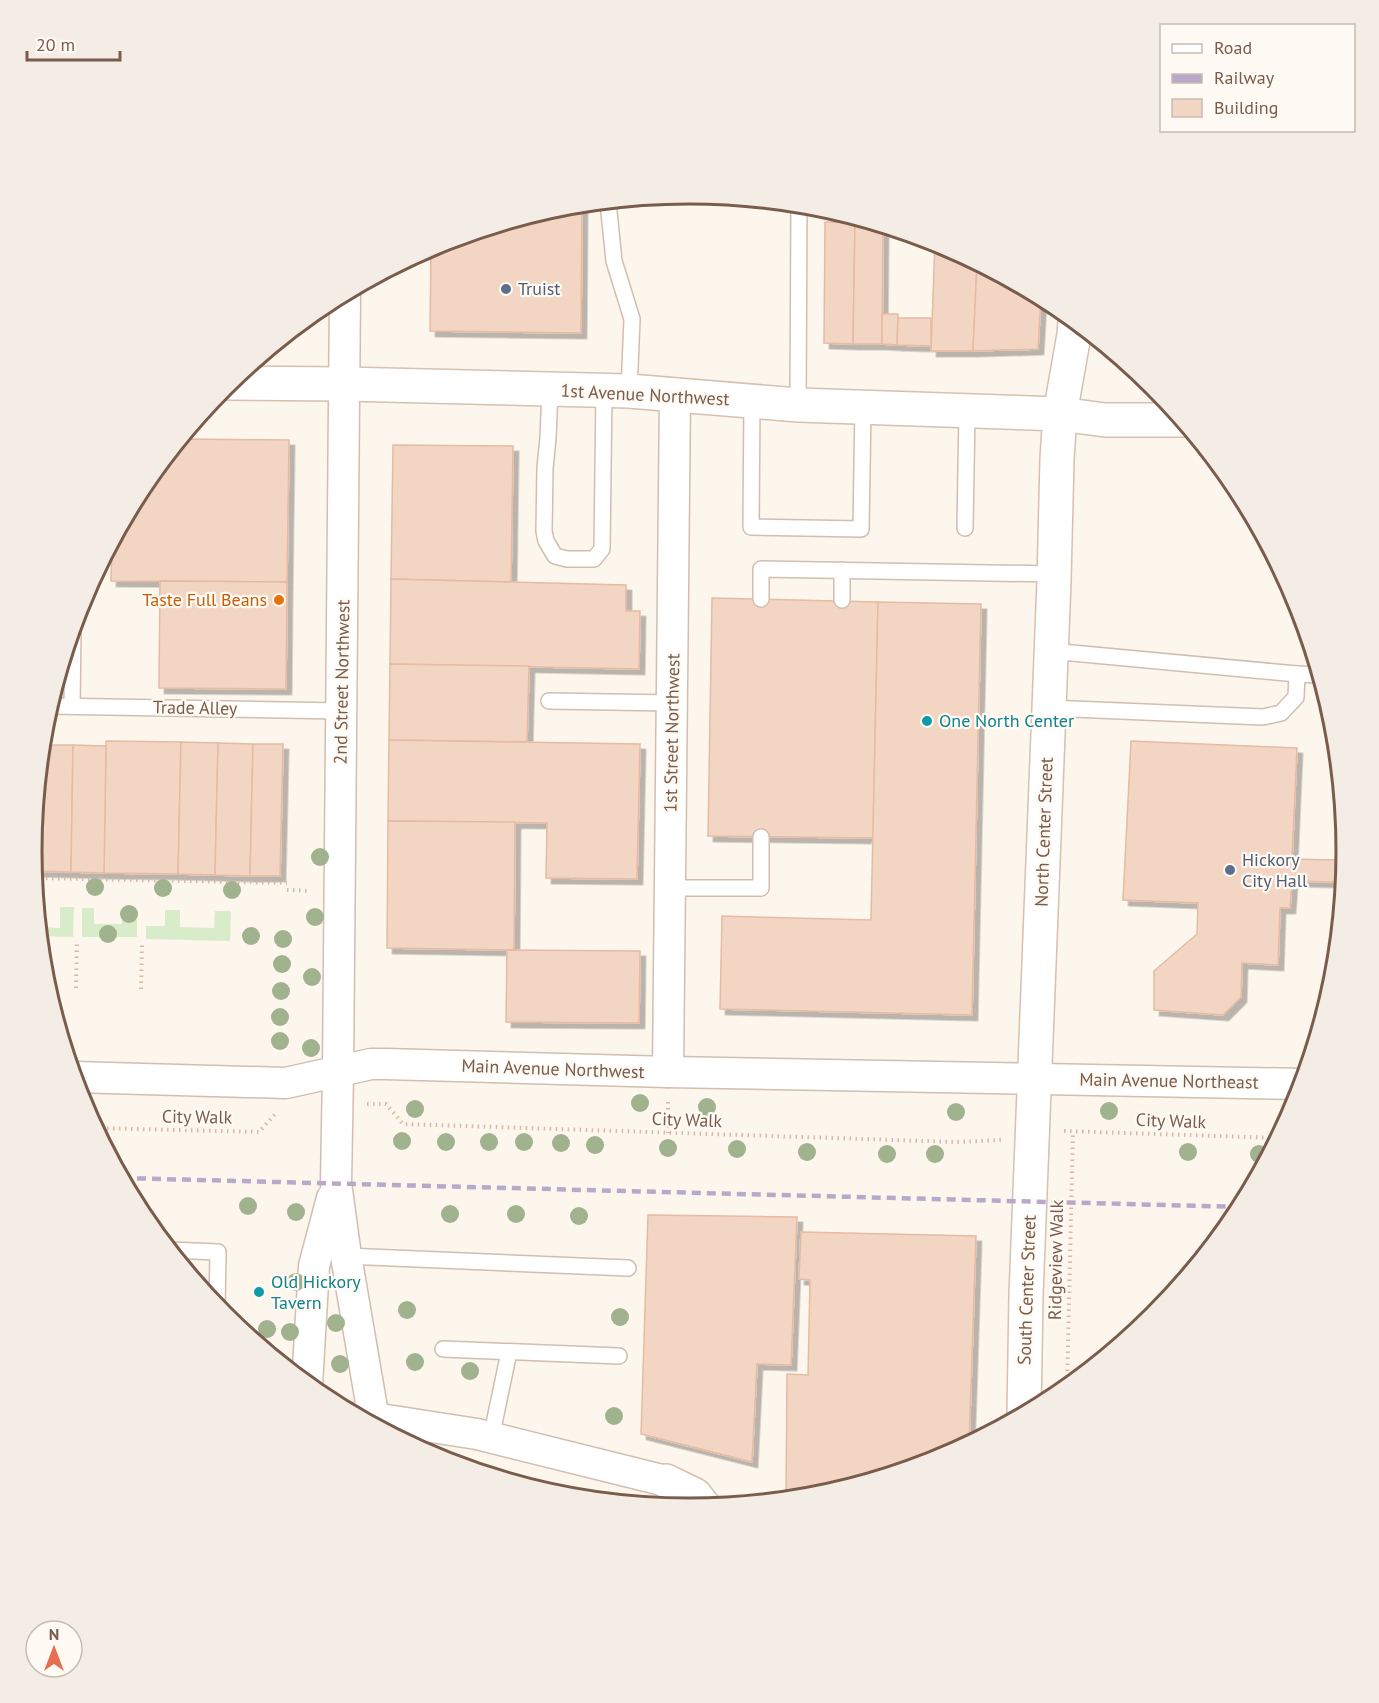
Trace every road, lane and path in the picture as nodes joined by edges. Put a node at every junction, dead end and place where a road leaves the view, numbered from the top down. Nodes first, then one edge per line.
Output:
1 (609, 210) edge
2 (799, 214) edge
3 (345, 304) edge
4 (1074, 331) edge
5 (245, 382) edge
6 (344, 384) junction
7 (550, 390) junction
8 (616, 391) junction
9 (675, 395) junction
10 (752, 401) junction
11 (798, 405) junction
12 (863, 407) junction
13 (967, 411) junction
14 (1060, 414) junction
15 (1171, 420) edge
16 (965, 528) dead end
17 (842, 570) junction
18 (1054, 574) junction
19 (761, 599) dead end
20 (842, 600) dead end
21 (1051, 651) junction
22 (73, 654) edge
23 (1297, 674) junction
24 (1312, 675) edge
25 (549, 701) dead end
26 (672, 703) junction
27 (59, 706) edge
28 (72, 706) junction
29 (1049, 708) junction
30 (342, 711) junction
31 (761, 837) dead end
32 (43, 878) edge
33 (287, 883) dead end
34 (670, 888) junction
35 (287, 890) dead end
36 (315, 891) dead end
37 (77, 941) dead end
38 (142, 942) dead end
39 (76, 988) dead end
40 (141, 989) dead end
41 (338, 1071) junction
42 (83, 1077) edge
43 (1034, 1079) junction
44 (668, 1084) junction
45 (1294, 1084) edge
46 (386, 1104) dead end
47 (279, 1109) dead end
48 (104, 1128) edge
49 (1063, 1131) dead end
50 (1072, 1131) junction
51 (668, 1132) junction
52 (1270, 1138) edge
53 (997, 1141) dead end
54 (336, 1184) junction
55 (1030, 1201) joint
56 (180, 1250) edge
57 (346, 1256) junction
58 (628, 1268) dead end
59 (217, 1293) edge
60 (443, 1349) dead end
61 (509, 1352) junction
62 (619, 1356) dead end
63 (308, 1374) edge
64 (1067, 1377) edge
65 (1024, 1405) edge
66 (368, 1413) edge
67 (385, 1422) edge
68 (491, 1438) junction
69 (666, 1481) joint
70 (698, 1499) edge

1 - 8 lane
2 - 11 lane
3 - 6 street, 2nd Street Northwest
4 - 14 street, North Center Street
5 - 6 street, 1st Avenue Northwest
6 - 7 street, 1st Avenue Northwest
6 - 30 street, 2nd Street Northwest
7 - 8 street, 1st Avenue Northwest
7 - 8 lane
8 - 9 street, 1st Avenue Northwest
9 - 10 street, 1st Avenue Northwest
9 - 26 street, 1st Street Northwest
10 - 11 street, 1st Avenue Northwest
10 - 12 lane
11 - 12 street, 1st Avenue Northwest
12 - 13 street, 1st Avenue Northwest
13 - 14 street, 1st Avenue Northwest
13 - 16 lane
14 - 15 street, 1st Avenue Northwest
14 - 18 street, North Center Street
17 - 18 lane
17 - 19 lane
17 - 20 lane
18 - 21 street, North Center Street
21 - 23 lane
21 - 29 street, North Center Street
22 - 28 lane
23 - 24 lane
23 - 29 lane
25 - 26 lane
26 - 34 street, 1st Street Northwest
27 - 28 lane, Trade Alley
28 - 30 lane, Trade Alley
29 - 43 street, North Center Street
30 - 41 street, 2nd Street Northwest
31 - 34 lane
32 - 33 path
34 - 44 street, 1st Street Northwest
35 - 36 path
37 - 39 path
38 - 40 path
41 - 42 street, Main Avenue Northwest
41 - 44 street, Main Avenue Northwest
41 - 54 street, 2nd Street Northwest
43 - 44 street, Main Avenue Northwest
43 - 45 street, Main Avenue Northeast
43 - 55 street, North Center Street
44 - 51 path
46 - 51 path, City Walk
47 - 48 path, City Walk
49 - 50 path, City Walk
50 - 52 path, City Walk
50 - 64 path, Ridgeview Walk
51 - 53 path, City Walk
54 - 57 street
54 - 63 street
55 - 65 street, South Center Street
56 - 59 lane
57 - 58 lane
57 - 66 street
60 - 61 lane
61 - 62 lane
61 - 68 lane
67 - 68 street
68 - 69 street
69 - 70 street

